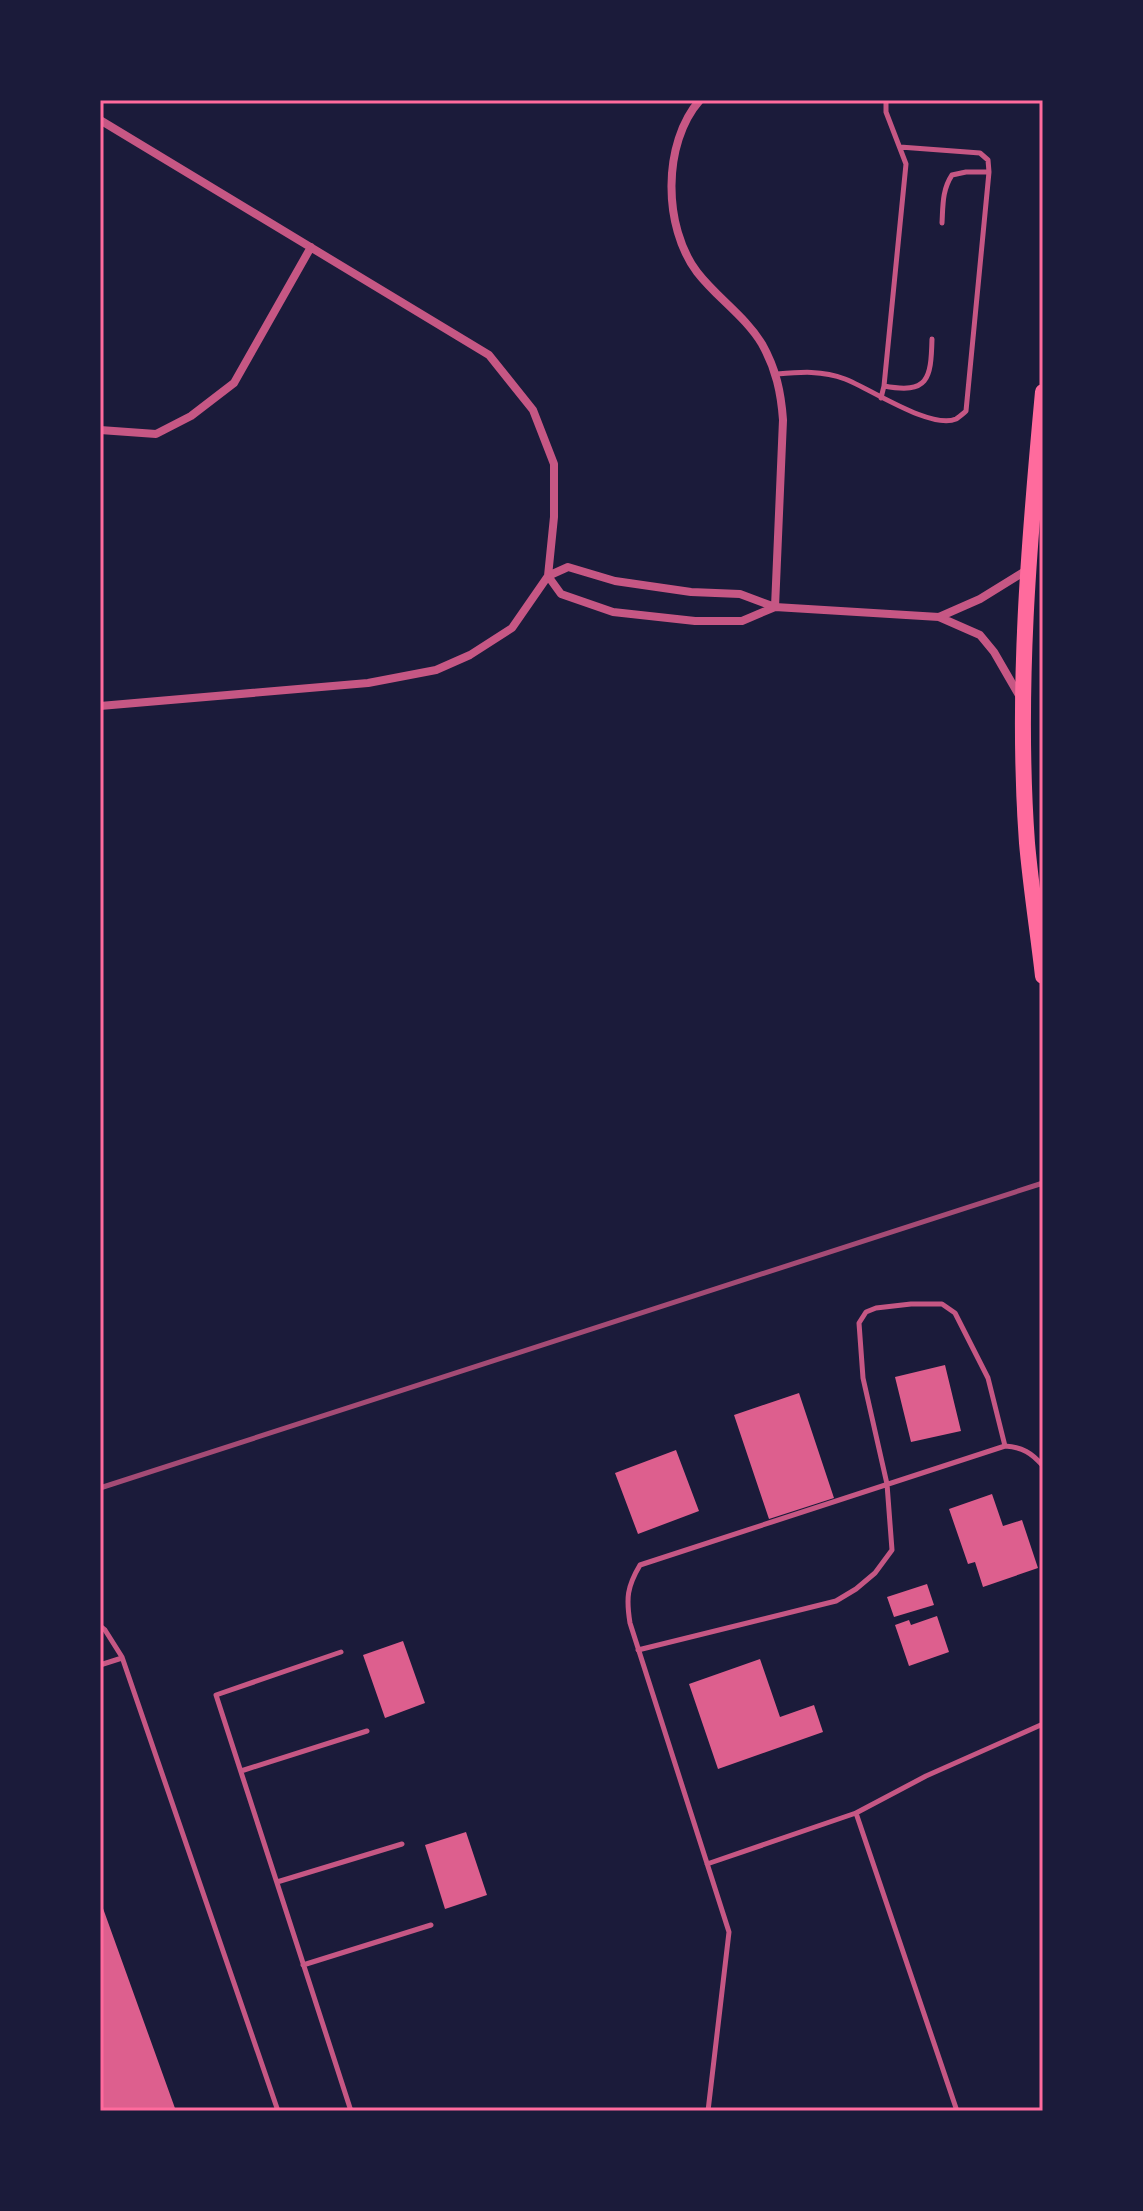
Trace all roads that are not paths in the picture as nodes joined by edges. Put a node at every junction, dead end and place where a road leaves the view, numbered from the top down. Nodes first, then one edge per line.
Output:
1 (700, 100) edge
2 (886, 100) edge
3 (100, 120) edge
4 (900, 147) junction
5 (989, 172) junction
6 (942, 223) dead end
7 (311, 247) junction
8 (932, 339) dead end
9 (776, 374) junction
10 (884, 386) junction
11 (1043, 392) edge
12 (881, 398) junction
13 (100, 430) edge
14 (1028, 570) junction
15 (548, 576) junction
16 (775, 607) junction
17 (939, 617) junction
18 (1024, 702) junction
19 (100, 706) edge
20 (1043, 976) edge
21 (1005, 1446) junction
22 (1043, 1466) edge
23 (887, 1484) junction
24 (100, 1626) edge
25 (638, 1650) junction
26 (341, 1652) dead end
27 (122, 1657) junction
28 (100, 1665) edge
29 (1043, 1724) edge
30 (367, 1731) dead end
31 (241, 1771) junction
32 (856, 1813) junction
33 (402, 1844) dead end
34 (707, 1864) junction
35 (277, 1882) junction
36 (431, 1925) dead end
37 (303, 1965) junction
38 (278, 2111) edge
39 (351, 2111) edge
40 (708, 2111) edge
41 (957, 2111) edge

1 - 9 street
2 - 4 lane
3 - 7 street
4 - 5 lane
4 - 10 lane
5 - 6 lane
5 - 12 lane
7 - 13 street
7 - 15 street
8 - 10 lane
9 - 12 lane
9 - 16 street
10 - 12 lane
11 - 14 highway
14 - 17 street
14 - 18 highway
15 - 16 street
15 - 16 street
15 - 19 street
16 - 17 street
17 - 18 street
18 - 20 highway
21 - 22 lane
21 - 23 lane
21 - 23 lane
23 - 25 lane
23 - 25 lane
24 - 27 lane
25 - 34 lane
26 - 31 lane
27 - 28 lane
27 - 38 lane
29 - 32 lane
30 - 31 lane
31 - 35 lane
32 - 34 lane
32 - 41 lane
33 - 35 lane
34 - 40 lane
35 - 37 lane
36 - 37 lane
37 - 39 lane

